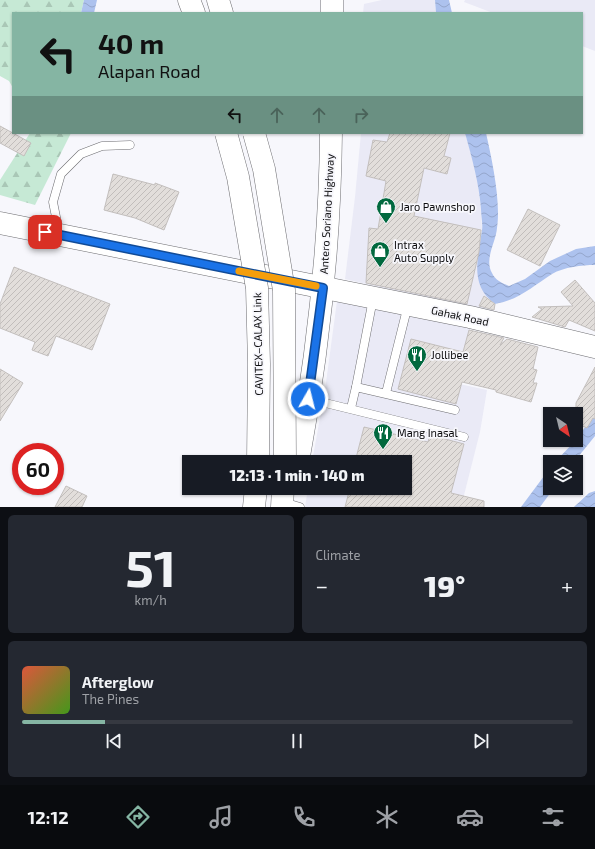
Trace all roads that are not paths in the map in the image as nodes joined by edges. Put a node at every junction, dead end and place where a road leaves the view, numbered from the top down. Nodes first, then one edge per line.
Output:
1 (189, 0) edge
2 (218, 0) edge
3 (332, 0) edge
4 (194, 12) edge
5 (222, 12) edge
6 (332, 12) edge
7 (226, 134) edge
8 (254, 134) edge
9 (331, 134) edge
10 (130, 145) dead end
11 (0, 223) edge
12 (60, 235) junction
13 (323, 288) junction
14 (374, 298) junction
15 (408, 305) junction
16 (595, 347) edge
17 (356, 387) junction
18 (386, 393) junction
19 (308, 399) junction
20 (351, 408) junction
21 (455, 410) dead end
22 (464, 437) dead end
23 (258, 455) edge
24 (285, 455) edge
25 (299, 455) edge
26 (255, 495) edge
27 (254, 507) edge

1 - 4 main road
2 - 5 main road
3 - 6 main road
7 - 23 main road, CAVITEX–CALAX Link, bridge
8 - 24 main road, bridge
9 - 13 main road, Antero Soriano Highway
10 - 12 lane
11 - 12 main road, Gahak Road
12 - 13 main road, Gahak Road
13 - 14 main road, Gahak Road
13 - 19 main road, Antero Soriano Highway
14 - 15 main road, Gahak Road
14 - 17 lane
15 - 16 main road, Gahak Road
15 - 18 lane
17 - 18 lane
17 - 20 lane
18 - 21 lane
19 - 20 lane
19 - 25 main road, Antero Soriano Highway
20 - 22 lane
26 - 27 main road

